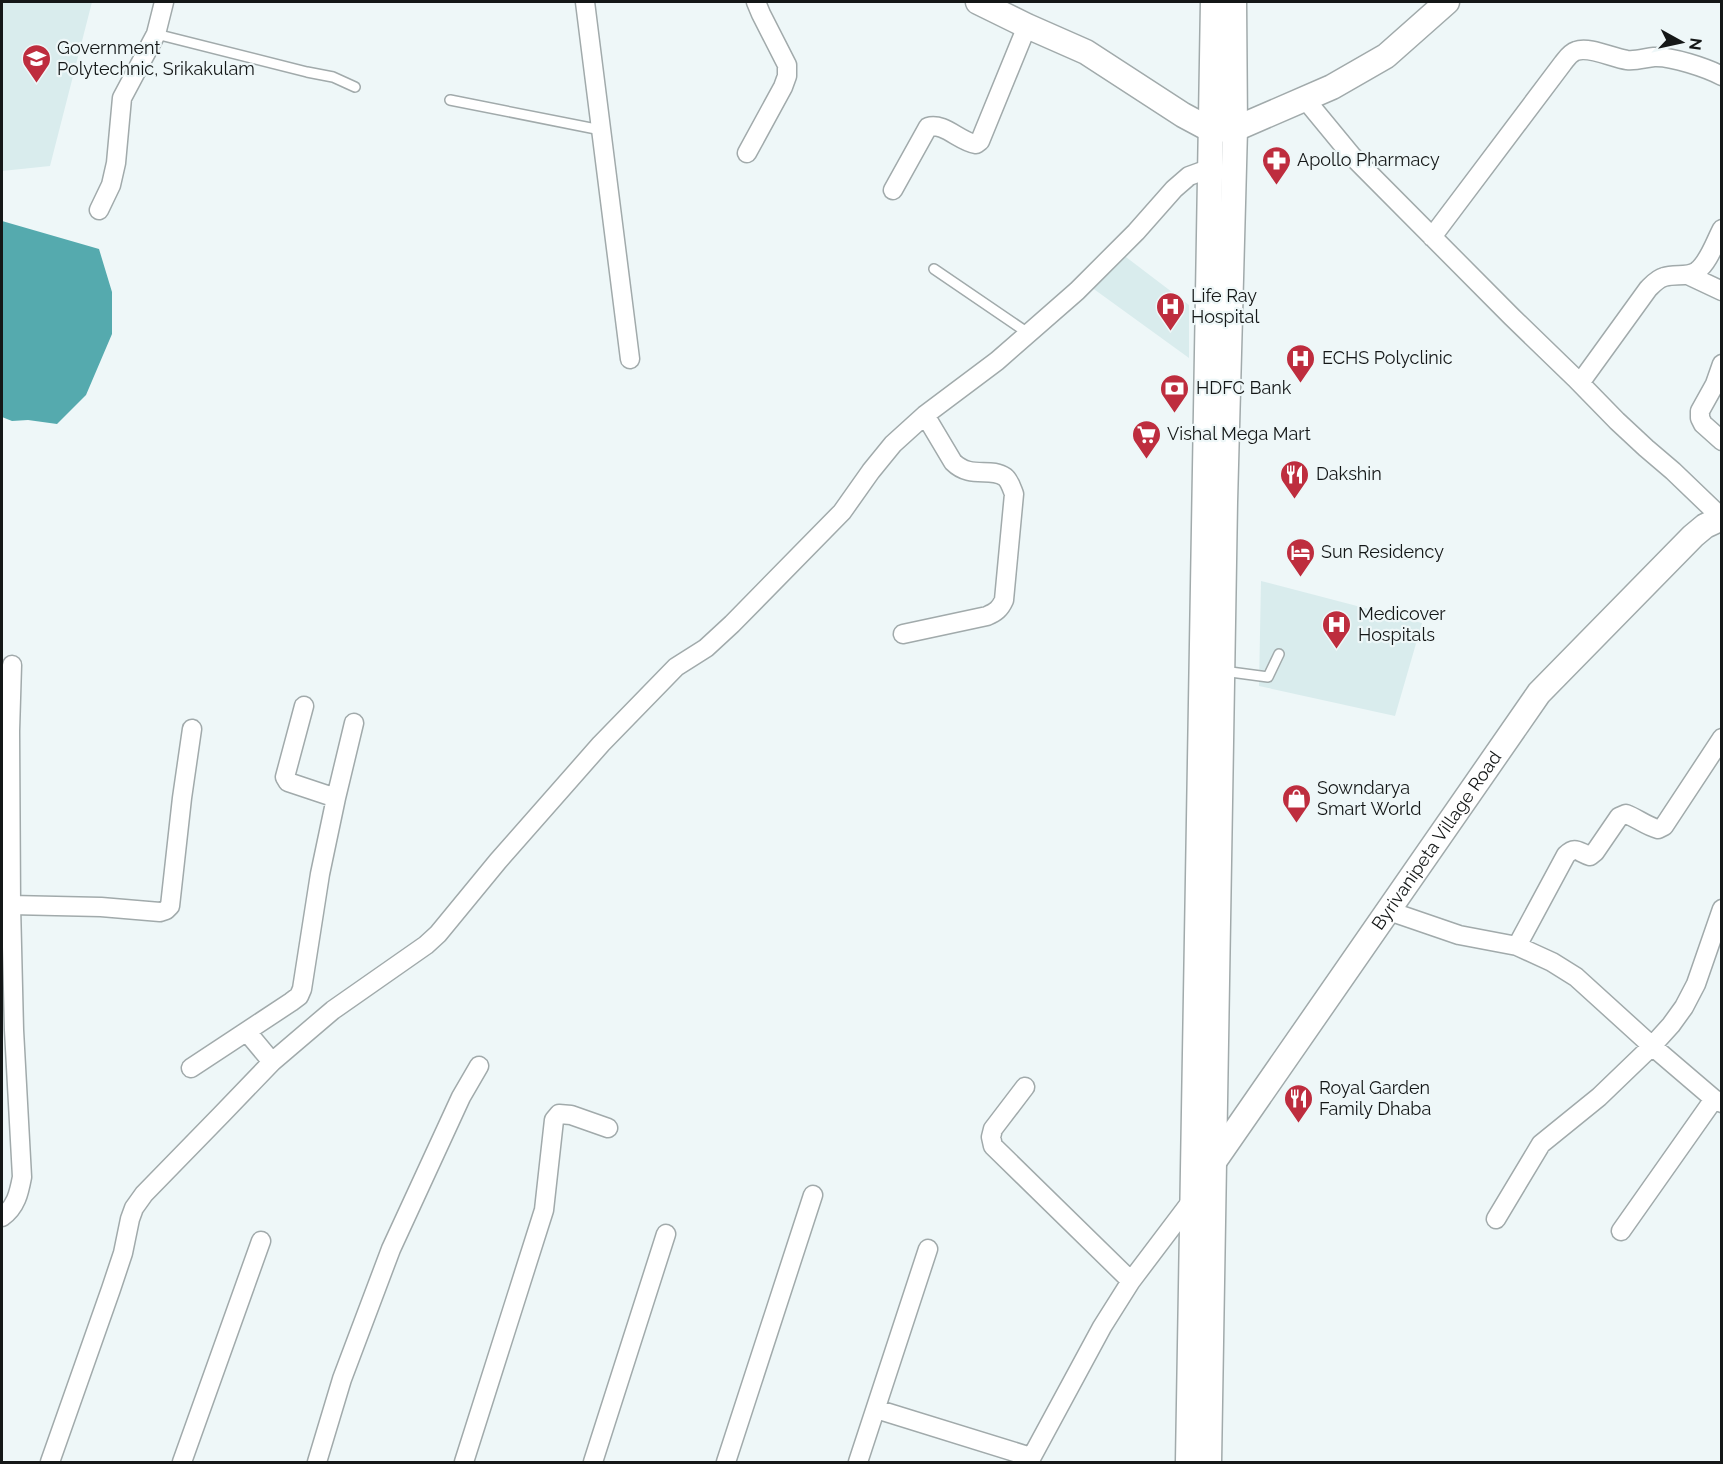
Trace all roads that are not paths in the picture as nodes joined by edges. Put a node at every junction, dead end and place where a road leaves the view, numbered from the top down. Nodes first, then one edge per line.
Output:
1 (164, 2) edge
2 (585, 2) edge
3 (756, 2) edge
4 (978, 2) edge
5 (1214, 2) edge
6 (1234, 2) edge
7 (1447, 2) edge
8 (1027, 26) junction
9 (156, 34) junction
10 (1719, 69) edge
11 (355, 87) dead end
12 (1305, 99) junction
13 (450, 100) dead end
14 (1235, 129) junction
15 (601, 130) junction
16 (1211, 130) junction
17 (747, 153) dead end
18 (1211, 168) junction
19 (893, 190) dead end
20 (99, 210) dead end
21 (1722, 229) edge
22 (1432, 237) junction
23 (934, 269) dead end
24 (1688, 276) junction
25 (1722, 291) edge
26 (1028, 333) junction
27 (630, 360) dead end
28 (1722, 364) edge
29 (1580, 383) junction
30 (925, 415) junction
31 (1722, 441) edge
32 (1722, 518) edge
33 (903, 634) dead end
34 (1279, 654) dead end
35 (12, 665) dead end
36 (1223, 671) junction
37 (304, 706) dead end
38 (354, 723) dead end
39 (192, 729) dead end
40 (1722, 738) edge
41 (336, 798) junction
42 (6, 832) edge
43 (11, 905) junction
44 (1722, 909) edge
45 (1389, 911) junction
46 (1518, 946) junction
47 (247, 1032) junction
48 (1652, 1046) junction
49 (272, 1062) junction
50 (479, 1066) dead end
51 (191, 1068) dead end
52 (1025, 1087) dead end
53 (1718, 1101) edge
54 (608, 1128) dead end
55 (1213, 1164) junction
56 (813, 1195) dead end
57 (1193, 1199) junction
58 (8, 1200) edge
59 (2, 1217) edge
60 (1496, 1219) dead end
61 (1621, 1230) dead end
62 (666, 1234) dead end
63 (261, 1241) dead end
64 (928, 1249) dead end
65 (1131, 1281) junction
66 (876, 1409) junction
67 (1030, 1460) edge
68 (50, 1462) edge
69 (182, 1462) edge
70 (316, 1462) edge
71 (464, 1462) edge
72 (593, 1462) edge
73 (726, 1462) edge
74 (858, 1462) edge
75 (1188, 1462) edge
76 (1209, 1462) edge

1 - 9 street
2 - 15 street
3 - 17 street
4 - 8 main road
5 - 16 main road
6 - 14 main road
7 - 12 main road
8 - 16 main road
8 - 19 street
9 - 11 lane
9 - 20 street
10 - 22 street
12 - 14 main road
12 - 22 street
13 - 15 lane
14 - 16 main road
14 - 36 main road
15 - 27 street
16 - 18 main road
18 - 26 street
18 - 57 main road
21 - 24 street
22 - 29 street
23 - 26 lane
24 - 25 street
24 - 29 street
26 - 30 street
28 - 31 street
29 - 32 street
30 - 33 street
30 - 49 street
32 - 45 main road, Byrivanipeta Village Road
34 - 36 lane
35 - 42 street
36 - 55 main road
37 - 41 street
38 - 41 street
39 - 43 street
40 - 46 street
41 - 47 street
42 - 43 street
43 - 58 street
44 - 48 street
45 - 46 street
45 - 55 main road, Byrivanipeta Village Road
46 - 48 street
47 - 49 street
47 - 51 street
48 - 53 street
48 - 60 street
49 - 68 street
50 - 70 street
52 - 65 street
53 - 61 street
54 - 71 street
55 - 57 main road, Byrivanipeta Village Road
55 - 76 main road
56 - 73 street
57 - 65 street
57 - 75 main road
58 - 59 street
62 - 72 street
63 - 69 street
64 - 66 street
65 - 67 street
66 - 67 street
66 - 74 street

